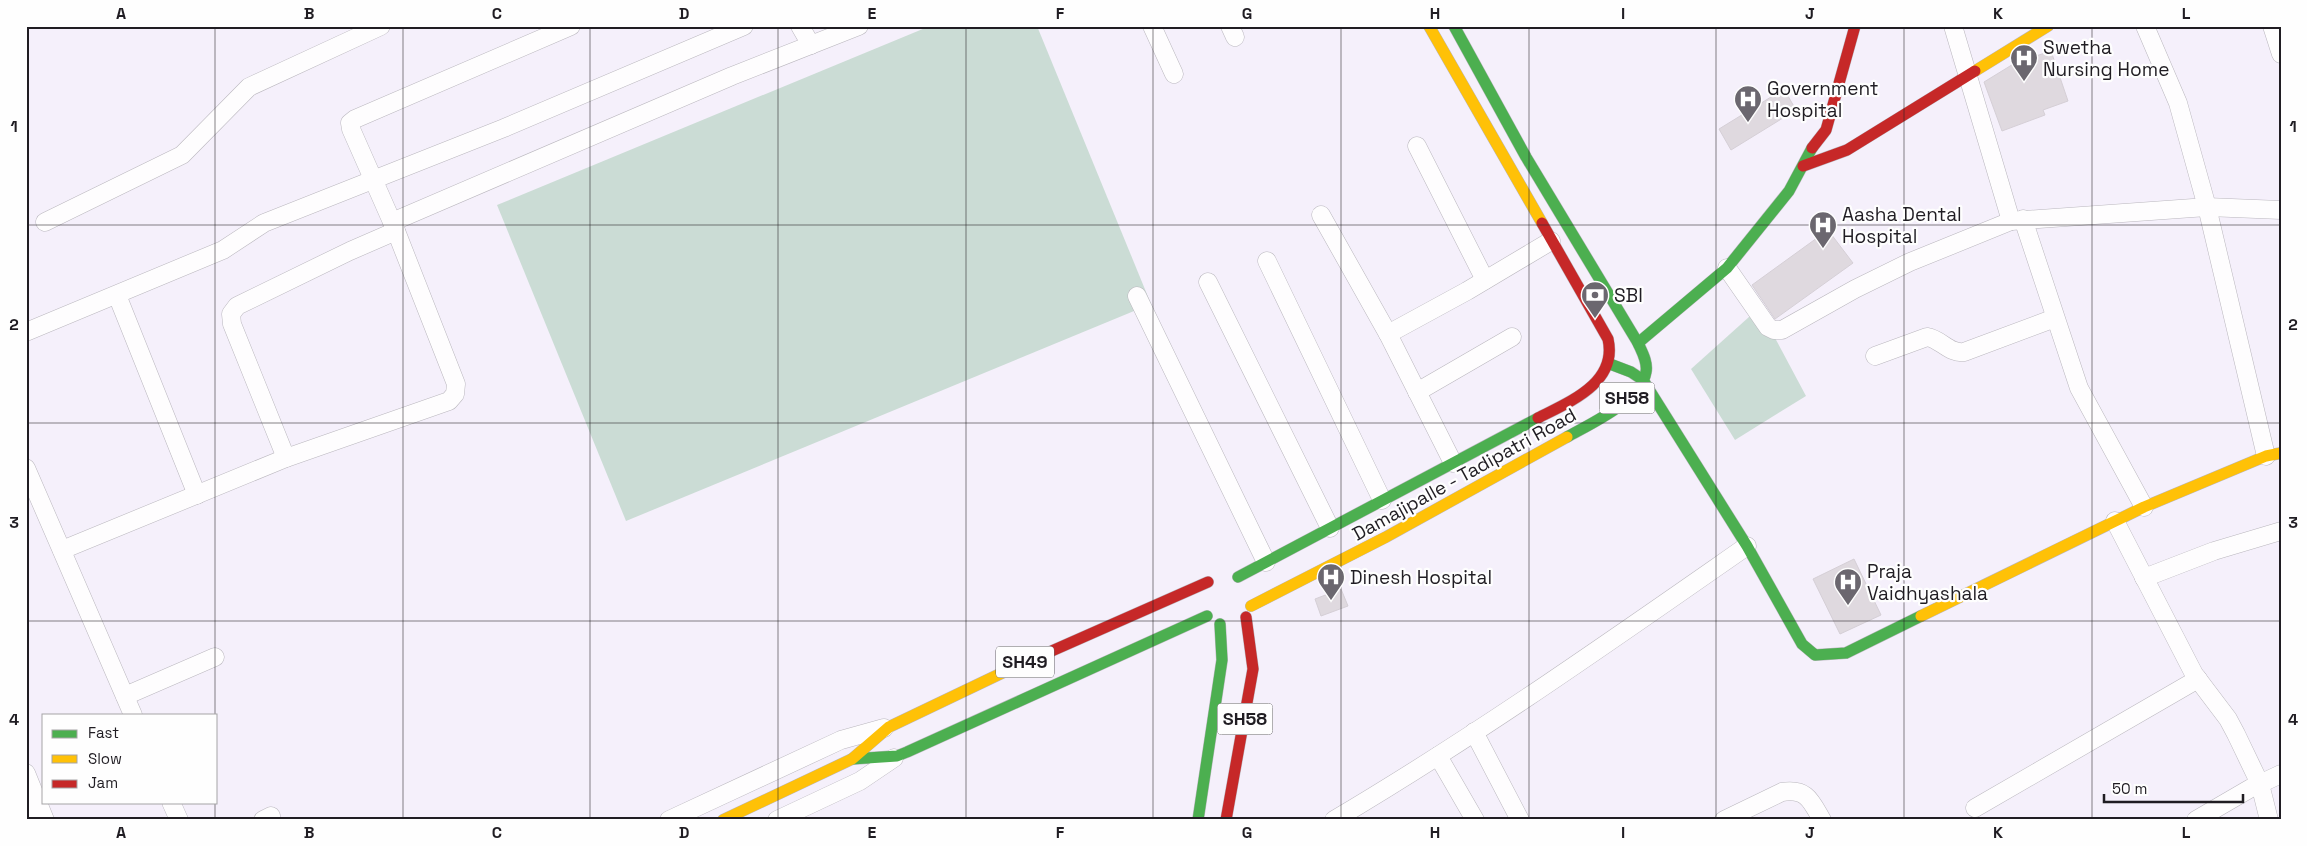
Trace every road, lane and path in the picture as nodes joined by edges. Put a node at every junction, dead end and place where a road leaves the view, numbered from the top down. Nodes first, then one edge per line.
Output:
1 (380, 26) edge
2 (571, 26) edge
3 (744, 26) edge
4 (800, 26) edge
5 (859, 26) edge
6 (1152, 26) edge
7 (1429, 26) edge
8 (1454, 26) edge
9 (1855, 26) edge
10 (1953, 26) edge
11 (2048, 26) edge
12 (2145, 26) edge
13 (2272, 26) edge
14 (811, 46) junction
15 (2281, 54) edge
16 (1174, 74) dead end
17 (1969, 76) junction
18 (1813, 125) dead end
19 (1815, 143) junction
20 (1417, 146) dead end
21 (1803, 166) junction
22 (374, 181) junction
23 (2207, 207) junction
24 (2281, 210) edge
25 (1321, 215) dead end
26 (2017, 220) junction
27 (45, 222) dead end
28 (394, 226) junction
29 (1551, 241) junction
30 (1267, 261) dead end
31 (1726, 268) junction
32 (1485, 280) junction
33 (1208, 282) dead end
34 (116, 295) junction
35 (1136, 296) dead end
36 (2055, 318) junction
37 (26, 332) edge
38 (1388, 334) junction
39 (1512, 336) dead end
40 (1638, 343) junction
41 (1611, 356) junction
42 (1875, 356) dead end
43 (1643, 380) junction
44 (1417, 392) junction
45 (2273, 455) edge
46 (286, 458) junction
47 (1453, 463) junction
48 (26, 468) edge
49 (197, 495) junction
50 (1382, 500) junction
51 (2144, 506) junction
52 (2115, 521) junction
53 (1330, 528) junction
54 (2281, 531) edge
55 (1748, 546) junction
56 (62, 550) junction
57 (1266, 562) junction
58 (1238, 577) junction
59 (1215, 578) junction
60 (2144, 578) junction
61 (1252, 606) junction
62 (1207, 616) junction
63 (1246, 617) junction
64 (1220, 624) junction
65 (215, 657) dead end
66 (2198, 679) junction
67 (125, 696) junction
68 (133, 714) edge
69 (889, 727) junction
70 (1474, 732) junction
71 (897, 756) junction
72 (1438, 756) junction
73 (847, 761) junction
74 (26, 774) edge
75 (2281, 774) edge
76 (2260, 784) junction
77 (172, 804) edge
78 (1975, 808) dead end
79 (37, 815) edge
80 (179, 820) edge
81 (669, 820) edge
82 (723, 820) edge
83 (777, 820) edge
84 (1198, 820) edge
85 (1226, 820) edge
86 (1334, 820) edge
87 (1476, 820) edge
88 (1520, 820) edge
89 (1724, 820) edge
90 (1822, 820) edge
91 (2196, 820) edge
92 (2269, 820) edge

1 - 27 street
2 - 22 street
3 - 22 street
4 - 14 street
5 - 14 street
6 - 16 street
7 - 29 main road
8 - 40 main road, SH58
9 - 19 main road
10 - 17 street
11 - 17 main road
12 - 23 street
13 - 15 street
14 - 28 street
17 - 21 main road
17 - 26 street
18 - 19 main road
19 - 21 main road
20 - 32 street
21 - 31 main road
22 - 28 street
22 - 34 street
23 - 24 street
23 - 26 street
23 - 45 street
25 - 38 street
26 - 31 street
26 - 36 street
28 - 46 street
28 - 46 street
29 - 32 street
29 - 41 main road
30 - 50 street
31 - 40 main road
32 - 38 street
33 - 53 street
34 - 37 street
34 - 49 street
35 - 57 street
36 - 42 street
36 - 51 street
38 - 44 street
39 - 44 street
40 - 41 street
40 - 43 main road, SH58
41 - 43 main road
41 - 47 main road, Damajipalle - Tadipatri Road / SH58
43 - 55 main road
43 - 61 main road, Damajipalle - Tadipatri Road / SH58
44 - 47 street
45 - 51 main road
46 - 49 street
47 - 50 main road, Damajipalle - Tadipatri Road / SH58
48 - 56 street
49 - 56 street
50 - 53 main road, Damajipalle - Tadipatri Road / SH58
51 - 52 main road
52 - 55 main road
52 - 60 street
53 - 57 main road, Damajipalle - Tadipatri Road / SH58
54 - 60 street
55 - 70 street
56 - 67 street
57 - 58 main road, Damajipalle - Tadipatri Road / SH58
58 - 59 main road
58 - 61 main road
59 - 62 main road
59 - 69 main road, SH49
60 - 66 street
61 - 63 main road
62 - 64 main road
62 - 71 main road, SH49
63 - 64 main road
63 - 85 main road, SH58
64 - 84 main road, SH58
65 - 67 street
66 - 76 street
66 - 78 street
67 - 68 street
69 - 73 main road, SH49
69 - 81 street
70 - 72 street
70 - 88 street
71 - 73 main road, SH49
71 - 83 street
72 - 86 street
72 - 87 street
73 - 82 main road, SH49
74 - 79 street
75 - 76 street
76 - 91 street
76 - 92 street
77 - 80 street
89 - 90 street

